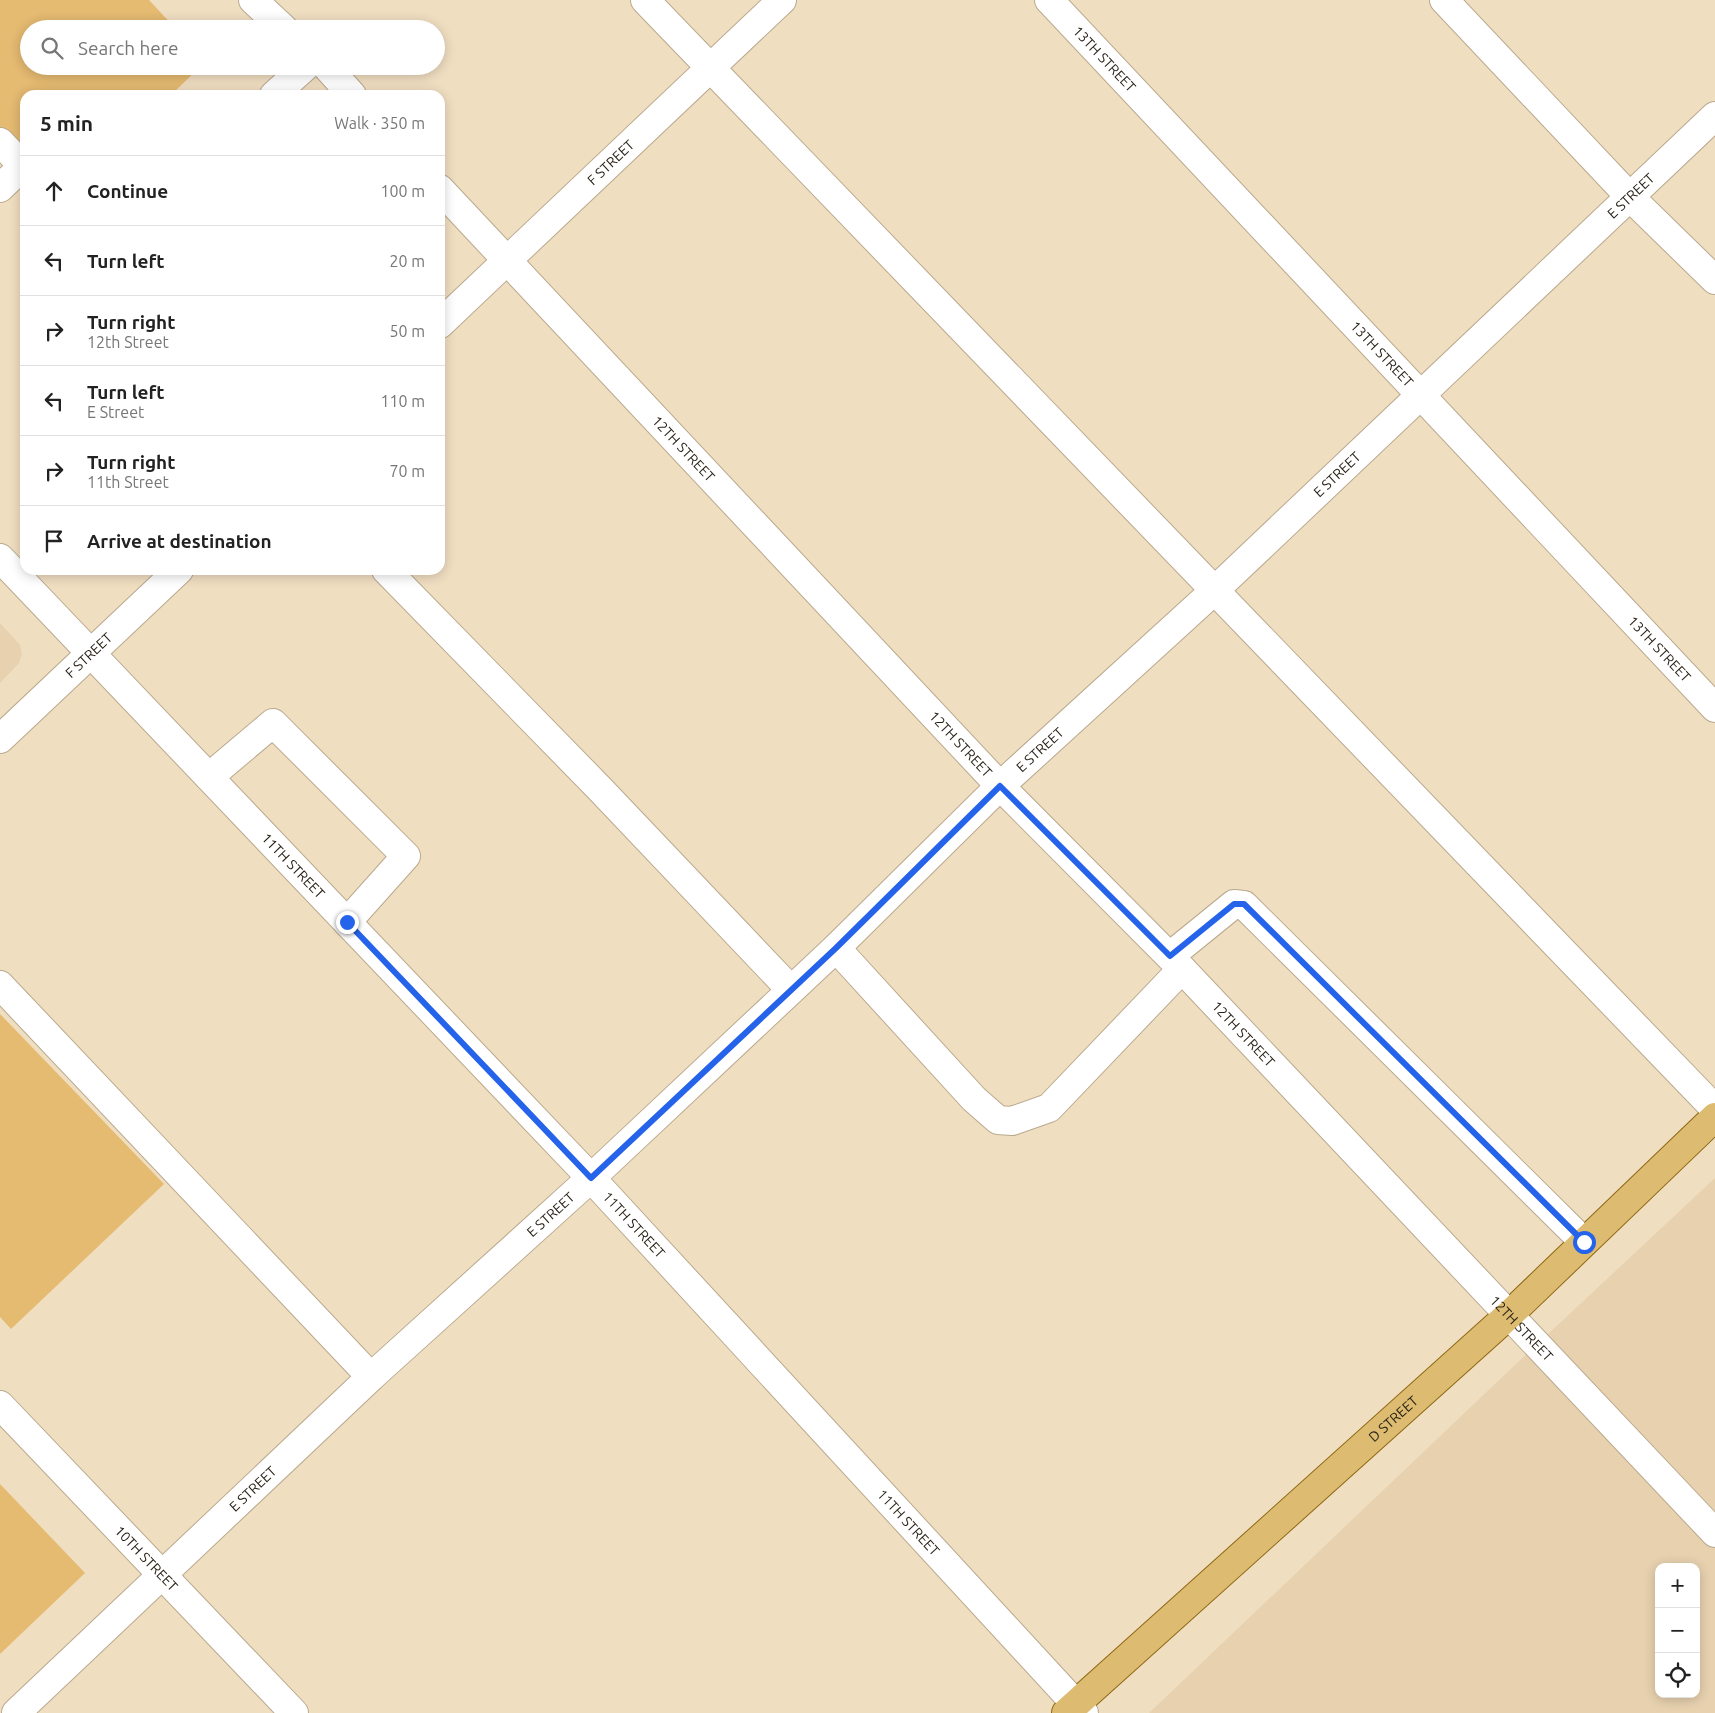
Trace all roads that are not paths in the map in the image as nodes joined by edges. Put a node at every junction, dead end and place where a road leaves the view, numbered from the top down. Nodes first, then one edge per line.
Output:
1 (645, 0) edge
2 (782, 0) edge
3 (1049, 0) edge
4 (1444, 0) edge
5 (263, 3) edge
6 (277, 20) edge
7 (709, 69) junction
8 (296, 75) edge
9 (334, 75) edge
10 (280, 90) edge
11 (348, 90) edge
12 (1715, 116) edge
13 (0, 142) edge
14 (20, 163) edge
15 (20, 170) edge
16 (0, 188) edge
17 (445, 194) edge
18 (1630, 197) junction
19 (507, 261) junction
20 (1715, 280) edge
21 (445, 319) edge
22 (1420, 396) junction
23 (0, 558) edge
24 (174, 575) edge
25 (391, 575) edge
26 (1215, 590) junction
27 (91, 652) junction
28 (1715, 708) edge
29 (0, 739) edge
30 (209, 777) junction
31 (1000, 786) junction
32 (347, 922) junction
33 (836, 948) junction
34 (1176, 963) junction
35 (0, 986) edge
36 (791, 990) junction
37 (1715, 1109) edge
38 (1715, 1117) edge
39 (591, 1178) junction
40 (1584, 1242) junction
41 (1510, 1314) junction
42 (370, 1377) junction
43 (0, 1405) edge
44 (1715, 1533) edge
45 (163, 1574) junction
46 (1075, 1710) edge
47 (16, 1713) edge
48 (294, 1713) edge

1 - 7 street
2 - 7 street, F STREET
3 - 22 street, 13TH STREET
4 - 18 street
5 - 6 street
7 - 19 street, F STREET
7 - 26 street
8 - 10 street
9 - 11 street
12 - 18 street, E STREET
13 - 14 street
15 - 16 street
17 - 19 street, 12TH STREET
18 - 20 street
18 - 22 street, E STREET
19 - 21 street, F STREET
19 - 31 street, 12TH STREET
22 - 26 street, E STREET
22 - 28 street, 13TH STREET
23 - 27 street, 11TH STREET
24 - 27 street, F STREET
25 - 36 street
26 - 31 street, E STREET
26 - 37 street
27 - 29 street, F STREET
27 - 30 street, 11TH STREET
30 - 32 street, 11TH STREET
30 - 32 street
31 - 33 street, E STREET
31 - 34 street, 12TH STREET
32 - 39 street, 11TH STREET
33 - 34 street
33 - 36 street, E STREET
34 - 40 street
34 - 41 street, 12TH STREET
35 - 42 street
36 - 39 street, E STREET
38 - 40 main road, D STREET
39 - 42 street, E STREET
39 - 46 street, 11TH STREET
40 - 41 main road, D STREET
41 - 44 street, 12TH STREET
41 - 46 main road, D STREET
42 - 45 street, E STREET
43 - 45 street, 10TH STREET
45 - 47 street, E STREET
45 - 48 street, 10TH STREET

